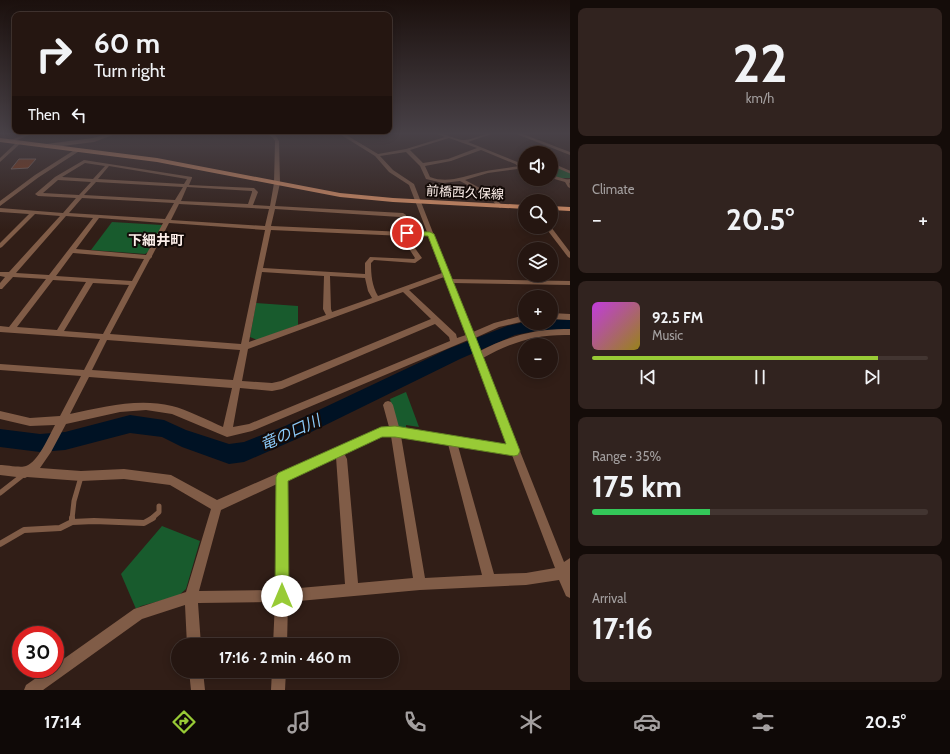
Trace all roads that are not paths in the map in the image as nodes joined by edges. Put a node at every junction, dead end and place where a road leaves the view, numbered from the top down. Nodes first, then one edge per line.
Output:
1 (54, 165) edge
2 (76, 165) edge
3 (108, 165) edge
4 (109, 165) edge
5 (187, 165) edge
6 (277, 165) edge
7 (386, 165) edge
8 (423, 165) edge
9 (558, 167) edge
10 (518, 168) edge
11 (570, 172) edge
12 (57, 178) junction
13 (558, 178) edge
14 (94, 180) junction
15 (462, 180) junction
16 (569, 182) edge
17 (277, 183) junction
18 (186, 186) junction
19 (80, 196) junction
20 (178, 202) junction
21 (418, 202) junction
22 (0, 204) edge
23 (250, 206) junction
24 (500, 206) junction
25 (272, 207) junction
26 (518, 207) edge
27 (558, 208) edge
28 (570, 209) edge
29 (0, 210) edge
30 (33, 212) junction
31 (64, 215) junction
32 (97, 217) junction
33 (168, 221) junction
34 (268, 228) junction
35 (407, 234) junction
36 (430, 234) junction
37 (553, 234) edge
38 (0, 246) edge
39 (71, 251) junction
40 (570, 256) edge
41 (149, 257) junction
42 (260, 270) junction
43 (327, 273) junction
44 (0, 274) edge
45 (11, 275) junction
46 (368, 276) junction
47 (447, 277) junction
48 (51, 278) junction
49 (92, 280) junction
50 (134, 283) junction
51 (570, 283) edge
52 (0, 287) edge
53 (404, 289) junction
54 (376, 299) junction
55 (330, 316) junction
56 (558, 316) edge
57 (570, 317) edge
58 (437, 320) junction
59 (518, 320) edge
60 (0, 328) edge
61 (12, 329) junction
62 (570, 332) edge
63 (59, 333) junction
64 (471, 336) junction
65 (105, 337) junction
66 (454, 342) junction
67 (245, 347) junction
68 (478, 354) junction
69 (0, 367) edge
70 (87, 373) junction
71 (237, 385) junction
72 (388, 404) dead end
73 (0, 415) edge
74 (61, 422) junction
75 (395, 432) junction
76 (227, 433) junction
77 (452, 442) junction
78 (338, 451) junction
79 (514, 451) junction
80 (0, 470) edge
81 (25, 473) junction
82 (81, 476) junction
83 (282, 477) junction
84 (0, 493) edge
85 (160, 506) dead end
86 (217, 506) junction
87 (72, 522) junction
88 (0, 544) edge
89 (566, 568) edge
90 (489, 580) junction
91 (420, 584) junction
92 (352, 590) junction
93 (570, 592) edge
94 (282, 596) junction
95 (191, 597) junction
96 (194, 638) edge
97 (280, 638) edge
98 (197, 678) edge
99 (279, 678) edge
100 (31, 690) edge
101 (198, 690) edge
102 (278, 690) edge

1 - 22 street
2 - 12 street
3 - 14 street
4 - 18 street
5 - 17 main road, 前橋西久保線
6 - 17 street
7 - 21 street
8 - 15 street
9 - 11 lane
10 - 15 street
12 - 14 street
12 - 19 street
13 - 16 street
14 - 18 street
14 - 19 street
15 - 24 street
17 - 21 main road, 前橋西久保線
17 - 25 street
18 - 20 street
18 - 23 street
19 - 20 street
19 - 31 street
20 - 23 street
20 - 33 street
21 - 24 main road, 前橋西久保線
21 - 36 street
23 - 25 street
24 - 26 main road, 前橋西久保線
25 - 34 street
25 - 35 street
27 - 28 main road
29 - 30 street
30 - 31 street
30 - 38 street
31 - 32 street
31 - 45 street
32 - 33 street
32 - 39 street
33 - 34 street
33 - 41 street
34 - 35 street
34 - 42 street
35 - 36 street
35 - 46 street
36 - 47 street
37 - 40 street
39 - 41 street
39 - 48 street
41 - 50 street
42 - 43 street
42 - 67 street
43 - 46 street
43 - 55 street
44 - 45 street
45 - 48 street
45 - 52 street
46 - 54 street
47 - 51 street
47 - 53 street
47 - 64 street
48 - 49 street
48 - 61 street
49 - 50 street
49 - 63 street
50 - 65 street
53 - 54 street
53 - 58 street
54 - 55 street
55 - 67 street
56 - 57 street
58 - 66 street
58 - 71 street
59 - 64 street
60 - 61 street
61 - 63 street
62 - 68 street
63 - 65 street
64 - 66 street
64 - 68 street
65 - 67 street
65 - 70 street
66 - 76 street
67 - 71 street
68 - 79 street
69 - 70 street
70 - 71 street
70 - 74 street
71 - 76 street
72 - 75 street
73 - 74 street
74 - 76 street
74 - 81 street
75 - 77 street
75 - 78 street
75 - 91 street
77 - 79 street
77 - 90 street
78 - 83 street
78 - 92 street
79 - 89 street
80 - 81 street
81 - 82 street
81 - 84 lane
82 - 86 street
82 - 87 lane
83 - 86 street
83 - 94 street
85 - 87 lane
86 - 95 street
87 - 88 lane
89 - 90 street
89 - 93 street
90 - 91 street
91 - 92 street
92 - 94 street
94 - 95 street
94 - 97 street
95 - 96 street
95 - 100 street
98 - 101 street
99 - 102 street

